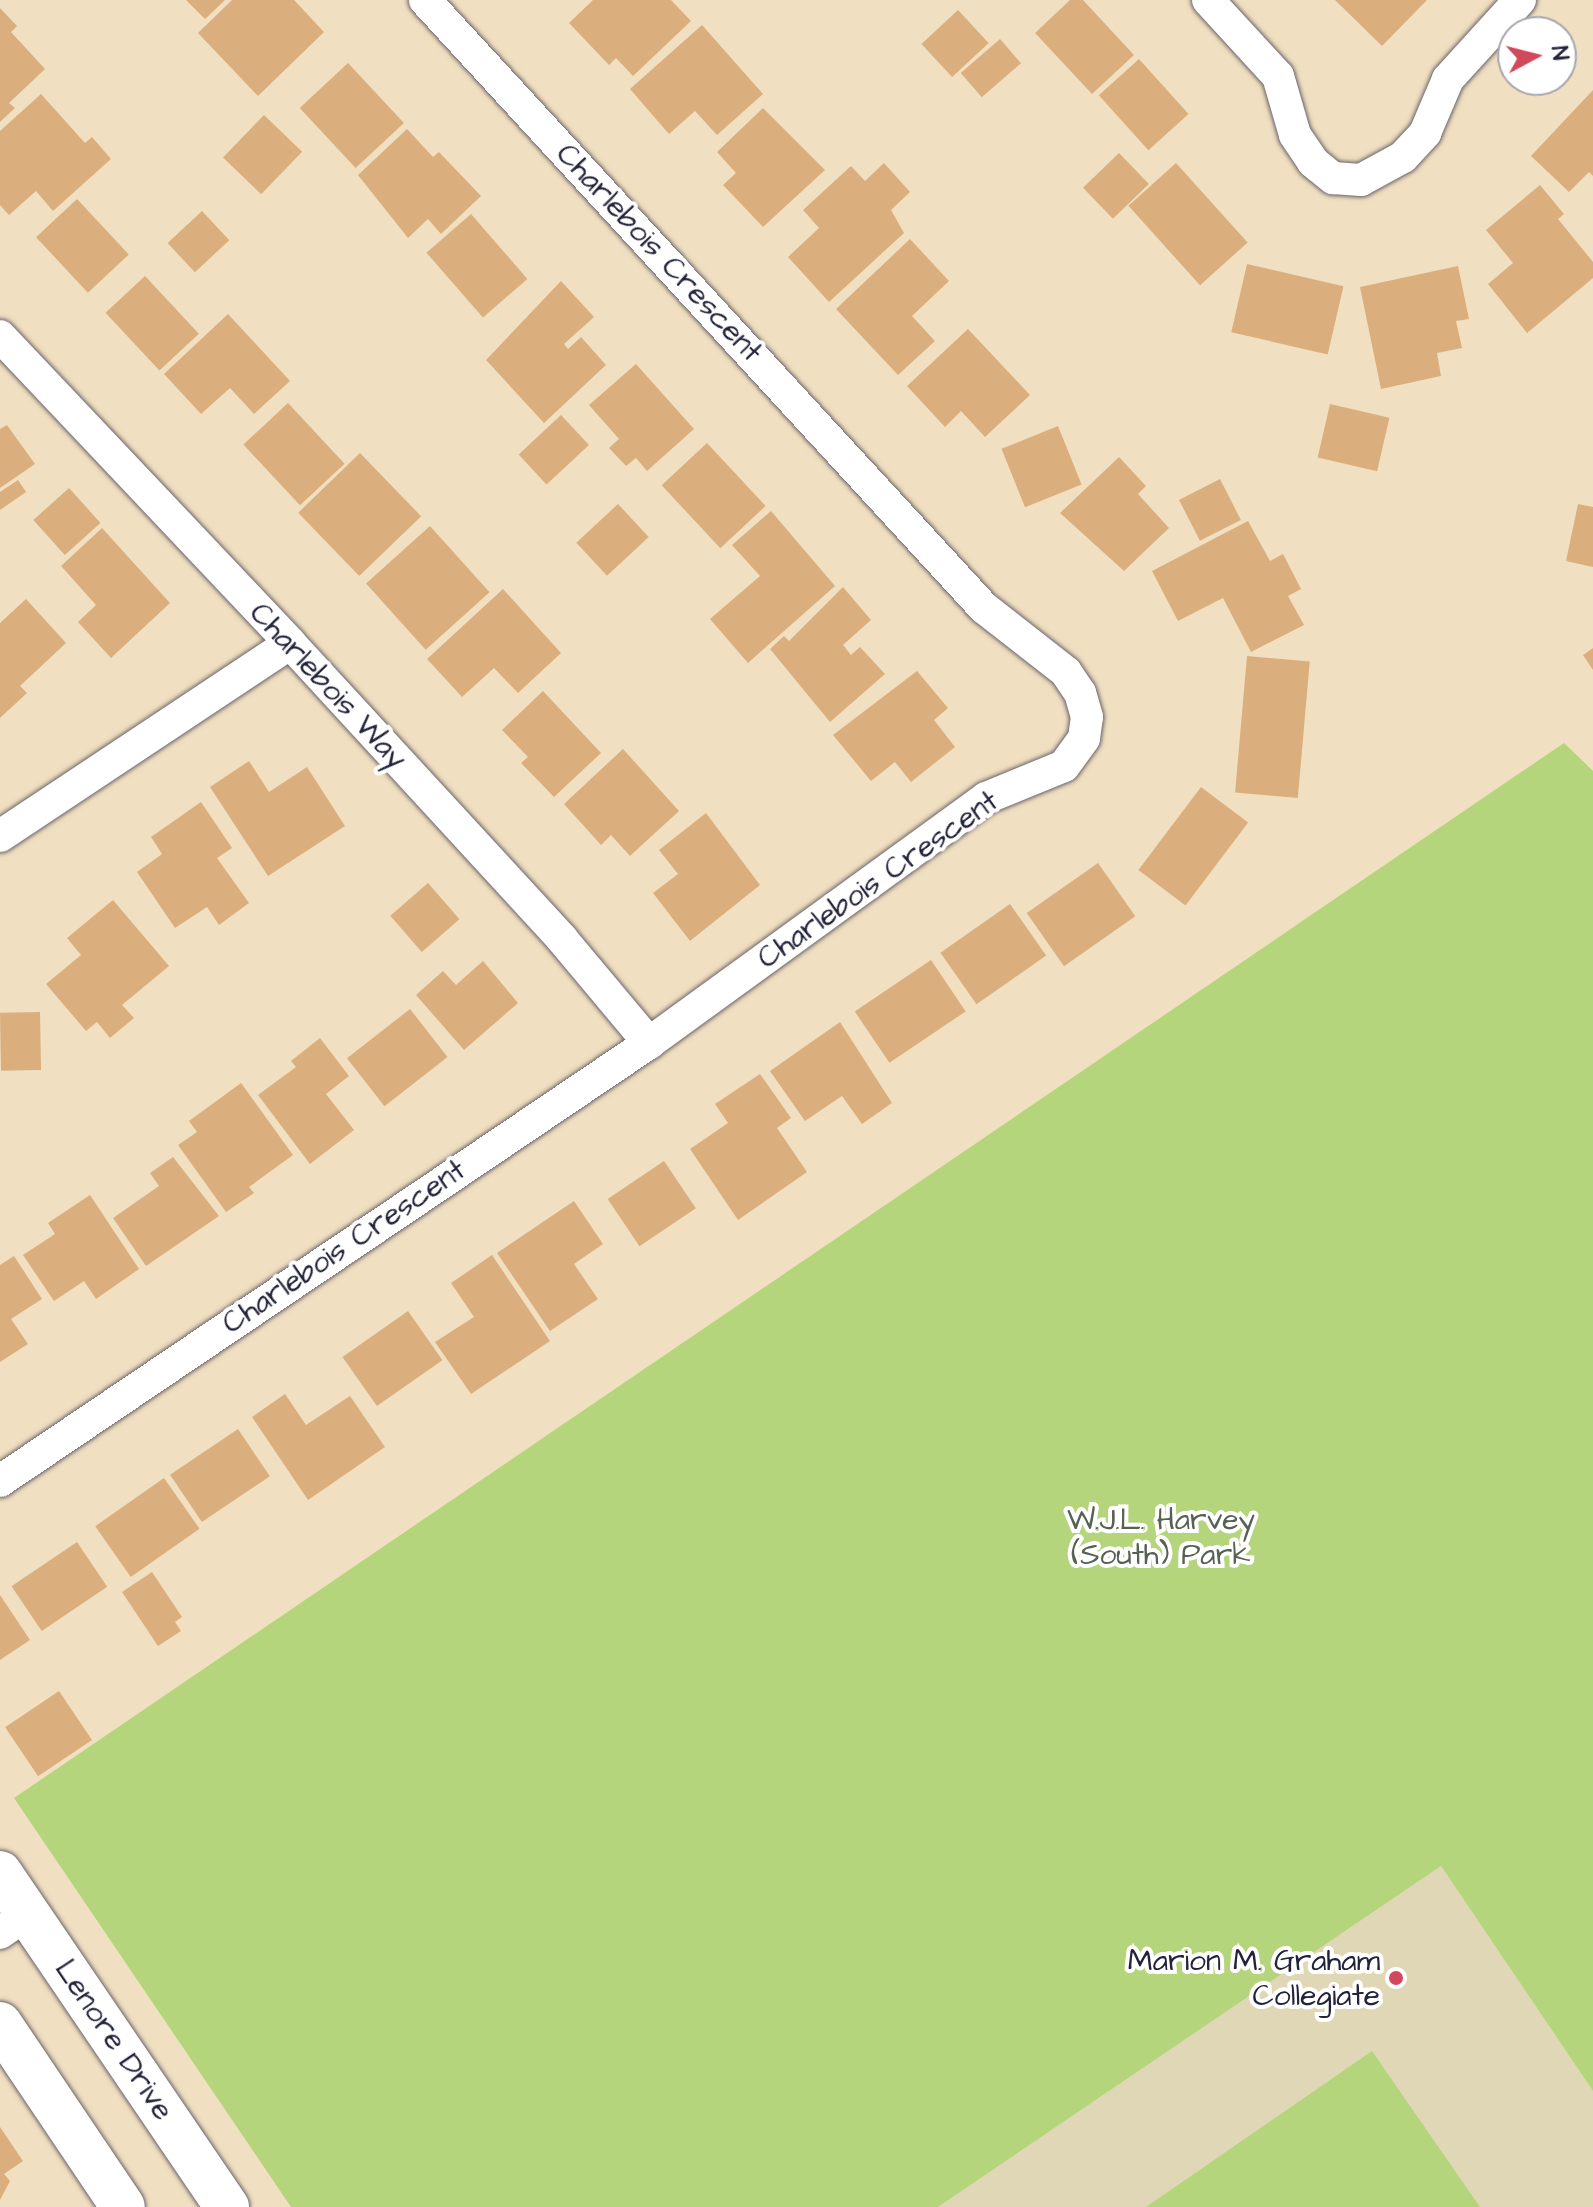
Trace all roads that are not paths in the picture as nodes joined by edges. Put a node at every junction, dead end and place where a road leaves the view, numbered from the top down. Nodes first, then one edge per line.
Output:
1 (425, 0) edge
2 (1208, 0) edge
3 (1520, 0) edge
4 (0, 336) edge
5 (290, 643) junction
6 (0, 836) edge
7 (649, 1043) junction
8 (0, 1481) edge
9 (0, 1873) edge
10 (14, 1923) edge
11 (0, 2024) edge
12 (123, 2207) edge
13 (227, 2207) edge

1 - 7 street, Charlebois Crescent
2 - 3 street
4 - 5 street, Charlebois Way
5 - 6 street
5 - 7 street, Charlebois Way
7 - 8 street, Charlebois Crescent
9 - 10 main road, Lenore Drive
10 - 13 main road, Lenore Drive
11 - 12 main road

